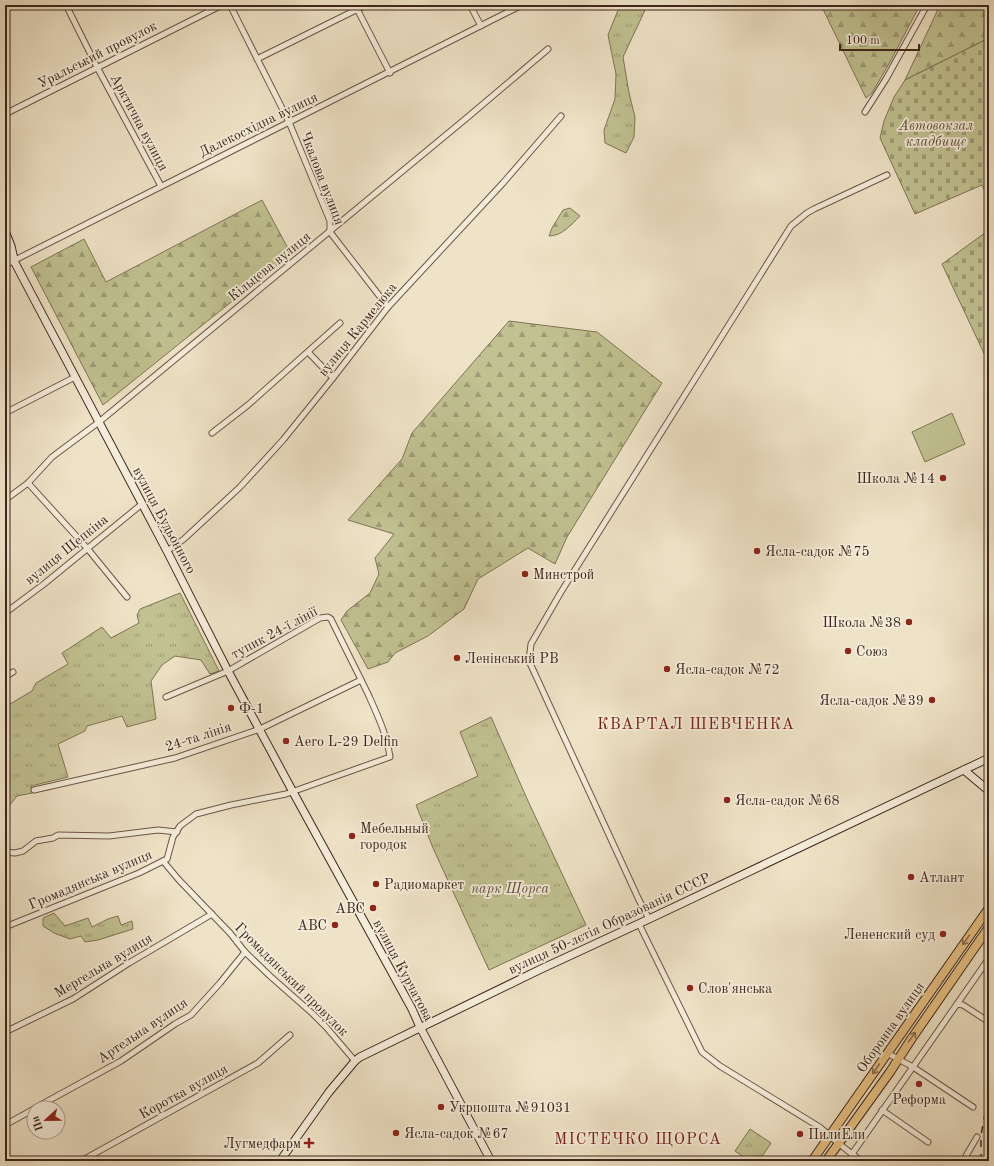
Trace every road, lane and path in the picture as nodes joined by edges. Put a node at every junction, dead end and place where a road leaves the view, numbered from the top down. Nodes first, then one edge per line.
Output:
1 (66, 5) edge
2 (222, 5) edge
3 (230, 5) edge
4 (366, 5) edge
5 (470, 5) edge
6 (522, 5) edge
7 (927, 5) edge
8 (356, 7) edge
9 (481, 26) junction
10 (548, 49) dead end
11 (257, 59) junction
12 (97, 67) junction
13 (390, 73) junction
14 (865, 112) dead end
15 (5, 114) edge
16 (561, 116) dead end
17 (289, 122) junction
18 (887, 175) dead end
19 (161, 186) junction
20 (5, 231) edge
21 (330, 232) junction
22 (5, 250) edge
23 (14, 261) junction
24 (5, 266) edge
25 (388, 307) junction
26 (340, 322) dead end
27 (308, 352) junction
28 (75, 377) junction
29 (333, 378) junction
30 (5, 414) edge
31 (99, 422) junction
32 (212, 433) dead end
33 (28, 483) junction
34 (5, 500) edge
35 (142, 504) junction
36 (87, 548) junction
37 (167, 551) junction
38 (127, 597) dead end
39 (5, 613) edge
40 (228, 671) junction
41 (13, 672) dead end
42 (5, 677) edge
43 (361, 680) junction
44 (166, 697) dead end
45 (260, 729) junction
46 (989, 758) edge
47 (964, 770) junction
48 (34, 790) dead end
49 (989, 791) edge
50 (293, 792) junction
51 (177, 832) junction
52 (5, 852) edge
53 (163, 861) junction
54 (989, 908) edge
55 (212, 914) junction
56 (649, 919) junction
57 (639, 924) junction
58 (977, 925) junction
59 (5, 927) edge
60 (988, 931) edge
61 (245, 952) junction
62 (987, 961) dead end
63 (957, 1004) junction
64 (989, 1022) edge
65 (420, 1027) junction
66 (5, 1032) edge
67 (290, 1036) dead end
68 (887, 1053) junction
69 (898, 1059) junction
70 (355, 1061) junction
71 (913, 1067) junction
72 (50, 1100) edge
73 (973, 1107) dead end
74 (882, 1110) junction
75 (26, 1113) edge
76 (5, 1125) edge
77 (829, 1136) junction
78 (977, 1137) dead end
79 (928, 1142) dead end
80 (838, 1143) junction
81 (852, 1154) junction
82 (82, 1161) edge
83 (280, 1161) edge
84 (491, 1161) edge
85 (812, 1161) edge
86 (826, 1161) edge
87 (861, 1161) edge
88 (963, 1161) edge

1 - 12 street, Арктична вулиця
2 - 12 street, Уральський провулок
3 - 11 street, Чкалова вулиця
4 - 8 street
5 - 9 street
6 - 9 street, Далекосхідна вулиця
7 - 14 street
8 - 11 street
8 - 13 street
9 - 13 street, Далекосхідна вулиця
10 - 21 street, Кільцева вулиця
11 - 17 street, Чкалова вулиця
12 - 15 street, Уральський провулок
12 - 19 street, Арктична вулиця
13 - 17 street, Далекосхідна вулиця
16 - 25 street, вулиця Кармелюка
17 - 19 street, Далекосхідна вулиця
17 - 21 street, Чкалова вулиця
18 - 56 street
19 - 23 street, Далекосхідна вулиця
20 - 23 main road, вулиця Будьонного
21 - 25 street, Чкалова вулиця
21 - 31 street, Кільцева вулиця
22 - 23 main road, вулиця Будьонного
23 - 24 street, Далекосхідна вулиця
23 - 28 main road, вулиця Будьонного
25 - 29 street, вулиця Кармелюка
26 - 27 street
27 - 29 street
27 - 32 street
28 - 30 street
28 - 31 main road, вулиця Будьонного
29 - 37 street, вулиця Кармелюка
31 - 33 street, Кільцева вулиця
31 - 35 main road, вулиця Будьонного
33 - 34 street, Кільцева вулиця
33 - 36 street
35 - 36 street, вулиця Щепкіна
35 - 37 main road, вулиця Будьонного
36 - 38 street
36 - 39 street, вулиця Щепкіна
37 - 40 main road, вулиця Будьонного
40 - 43 street, тупик 24-ї лінії
40 - 44 street, тупик 24-ї лінії
40 - 45 main road, вулиця Будьонного
41 - 42 street
43 - 45 street, 24-та лінія
43 - 50 street, Громадянська вулиця
45 - 48 street, 24-та лінія
45 - 50 main road, вулиця Будьонного
46 - 47 main road, вулиця 50-лєтія Образованія СССР
47 - 49 main road
47 - 56 main road, вулиця 50-лєтія Образованія СССР
50 - 51 street, Громадянська вулиця
50 - 65 main road, вулиця Курчатова
51 - 52 street
51 - 53 street, Громадянська вулиця
53 - 55 street, Громадянський провулок
53 - 59 street, Громадянська вулиця
54 - 58 main road, Оборонна вулиця
55 - 61 street, Громадянський провулок
55 - 66 street, Мергельна вулиця
56 - 57 main road, вулиця 50-лєтія Образованія СССР
57 - 65 main road, вулиця 50-лєтія Образованія СССР
57 - 77 street
58 - 60 main road
58 -> 68 main road, Оборонна вулиця
69 -> 60 main road, Оборонна вулиця
61 - 70 street, Громадянський провулок
61 - 72 street, Артельна вулиця
62 - 63 street
63 - 64 street
63 - 71 street
65 - 70 main road, вулиця 50-лєтія Образованія СССР
65 - 84 main road, вулиця Курчатова
67 - 82 street, Коротка вулиця
68 - 69 street
68 -> 77 main road, Оборонна вулиця
69 - 71 street
69 - 80 main road, Оборонна вулиця
70 - 83 main road, вулиця 50-лєтія Образованія СССР
71 - 73 street
71 - 74 street
74 - 79 street
74 - 81 street
75 - 76 street, Артельна вулиця
77 - 80 street
77 - 85 main road, Оборонна вулиця
78 - 88 street
80 - 81 street
80 - 86 main road, Оборонна вулиця
81 - 87 street

